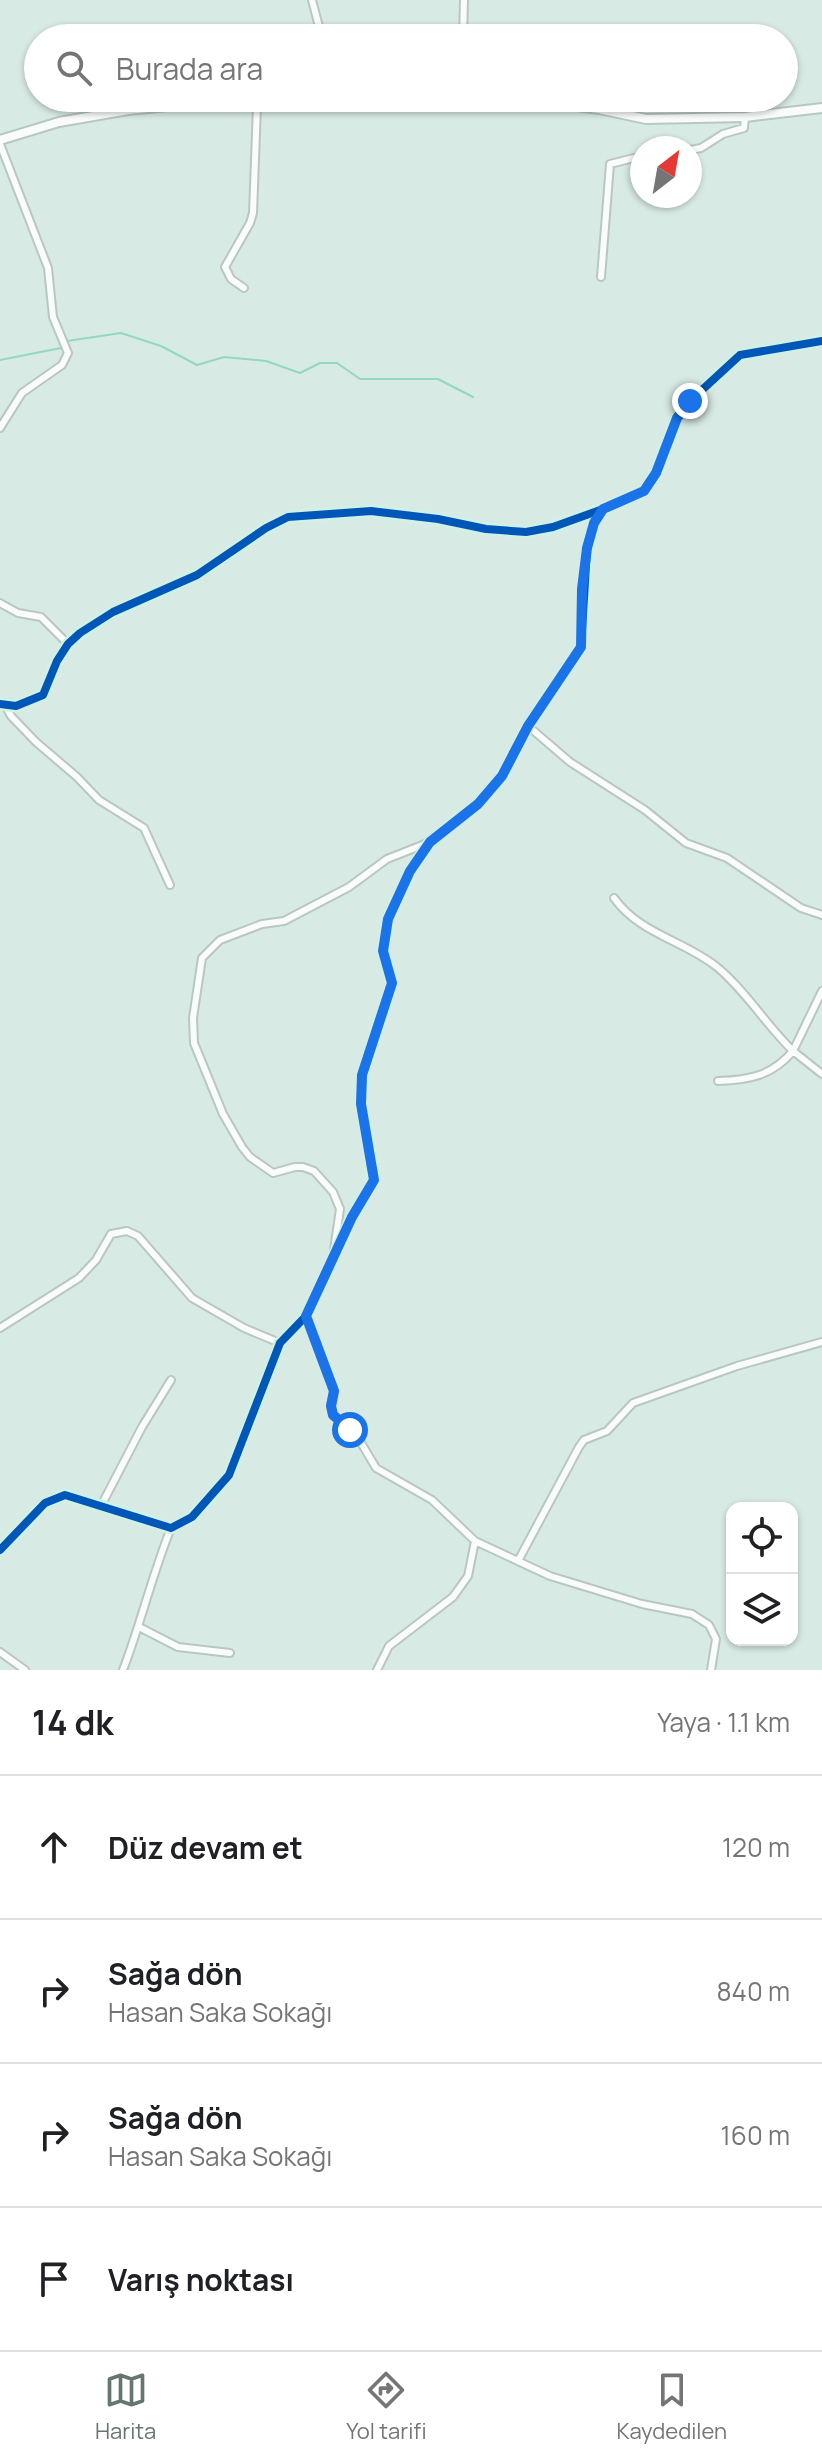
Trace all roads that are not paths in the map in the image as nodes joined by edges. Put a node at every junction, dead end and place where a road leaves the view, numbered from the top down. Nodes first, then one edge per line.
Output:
1 (312, 0) edge
2 (464, 0) edge
3 (318, 24) edge
4 (463, 24) edge
5 (822, 108) edge
6 (798, 111) edge
7 (116, 112) edge
8 (257, 112) edge
9 (613, 112) edge
10 (788, 112) edge
11 (745, 117) junction
12 (1, 147) edge
13 (702, 147) edge
14 (630, 159) edge
15 (601, 277) dead end
16 (244, 288) dead end
17 (822, 341) edge
18 (0, 428) edge
19 (603, 509) junction
20 (0, 603) edge
21 (68, 644) junction
22 (3, 704) edge
23 (528, 726) junction
24 (430, 842) junction
25 (170, 885) dead end
26 (614, 898) dead end
27 (822, 915) edge
28 (822, 991) edge
29 (793, 1051) junction
30 (822, 1074) edge
31 (718, 1081) dead end
32 (334, 1257) junction
33 (306, 1316) junction
34 (0, 1328) edge
35 (822, 1342) edge
36 (280, 1343) junction
37 (171, 1380) dead end
38 (101, 1506) junction
39 (171, 1528) junction
40 (475, 1541) junction
41 (0, 1550) edge
42 (518, 1561) junction
43 (139, 1627) junction
44 (0, 1652) edge
45 (230, 1653) dead end
46 (25, 1670) edge
47 (123, 1670) edge
48 (377, 1670) edge
49 (711, 1670) edge

1 - 3 street
2 - 4 street
5 - 6 street
7 - 12 street
8 - 16 street
9 - 11 street
10 - 11 street
11 - 13 street
12 - 18 street
14 - 15 street
17 - 19 street
19 - 21 street
19 - 23 street
20 - 21 street
21 - 22 street
22 - 25 street
23 - 24 street
23 - 27 street
24 - 32 street
24 - 32 street
26 - 29 street
28 - 29 street
29 - 30 street
29 - 31 street
32 - 33 street
33 - 36 street
33 - 40 street
34 - 36 street
35 - 42 street
36 - 39 street
37 - 38 street
38 - 39 street
38 - 41 street
39 - 43 street
40 - 42 street
40 - 48 street
42 - 49 street
43 - 45 street
43 - 47 street
44 - 46 street

